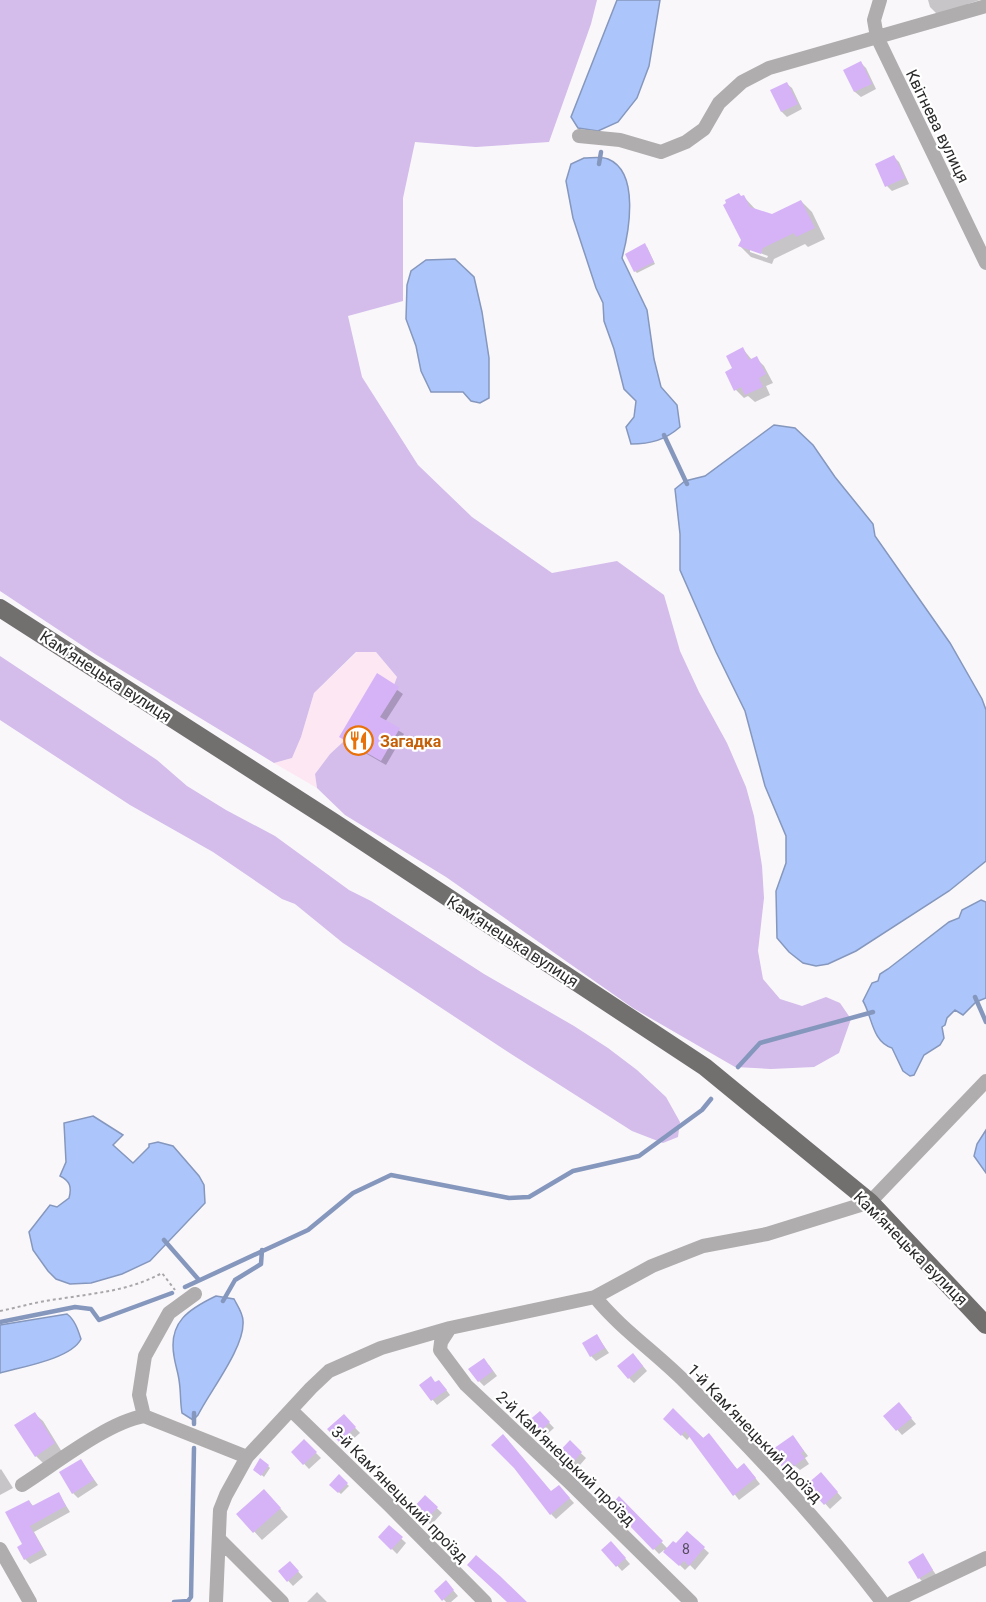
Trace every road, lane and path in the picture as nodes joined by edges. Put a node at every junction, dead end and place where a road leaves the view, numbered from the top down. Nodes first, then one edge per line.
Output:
1 (880, 0) edge
2 (986, 6) edge
3 (877, 37) junction
4 (579, 136) dead end
5 (986, 263) edge
6 (0, 608) edge
7 (986, 1081) edge
8 (870, 1202) junction
9 (595, 1297) junction
10 (189, 1298) joint
11 (0, 1311) edge
12 (986, 1324) edge
13 (450, 1328) junction
14 (291, 1410) junction
15 (144, 1416) junction
16 (247, 1457) junction
17 (22, 1485) dead end
18 (220, 1540) junction
19 (0, 1549) edge
20 (986, 1558) edge
21 (30, 1602) edge
22 (216, 1602) edge
23 (282, 1602) edge
24 (485, 1602) edge
25 (691, 1602) edge
26 (882, 1602) edge
27 (893, 1602) edge

1 - 3 street, Квітнева вулиця
2 - 3 street
3 - 4 street
3 - 5 street, Квітнева вулиця
6 - 8 main road, Камʼянецька вулиця
7 - 8 street
8 - 9 street
8 - 12 main road, Камʼянецька вулиця
9 - 13 street
9 - 26 street, 1-й Камʼянецький проїзд
10 - 11 path
10 - 15 street
13 - 14 street
13 - 25 street, 2-й Камʼянецький проїзд
14 - 16 street
14 - 24 street, 3-й Камʼянецький проїзд
15 - 16 street
15 - 17 street
16 - 18 street
18 - 22 street
18 - 23 street
19 - 21 street
20 - 27 street

